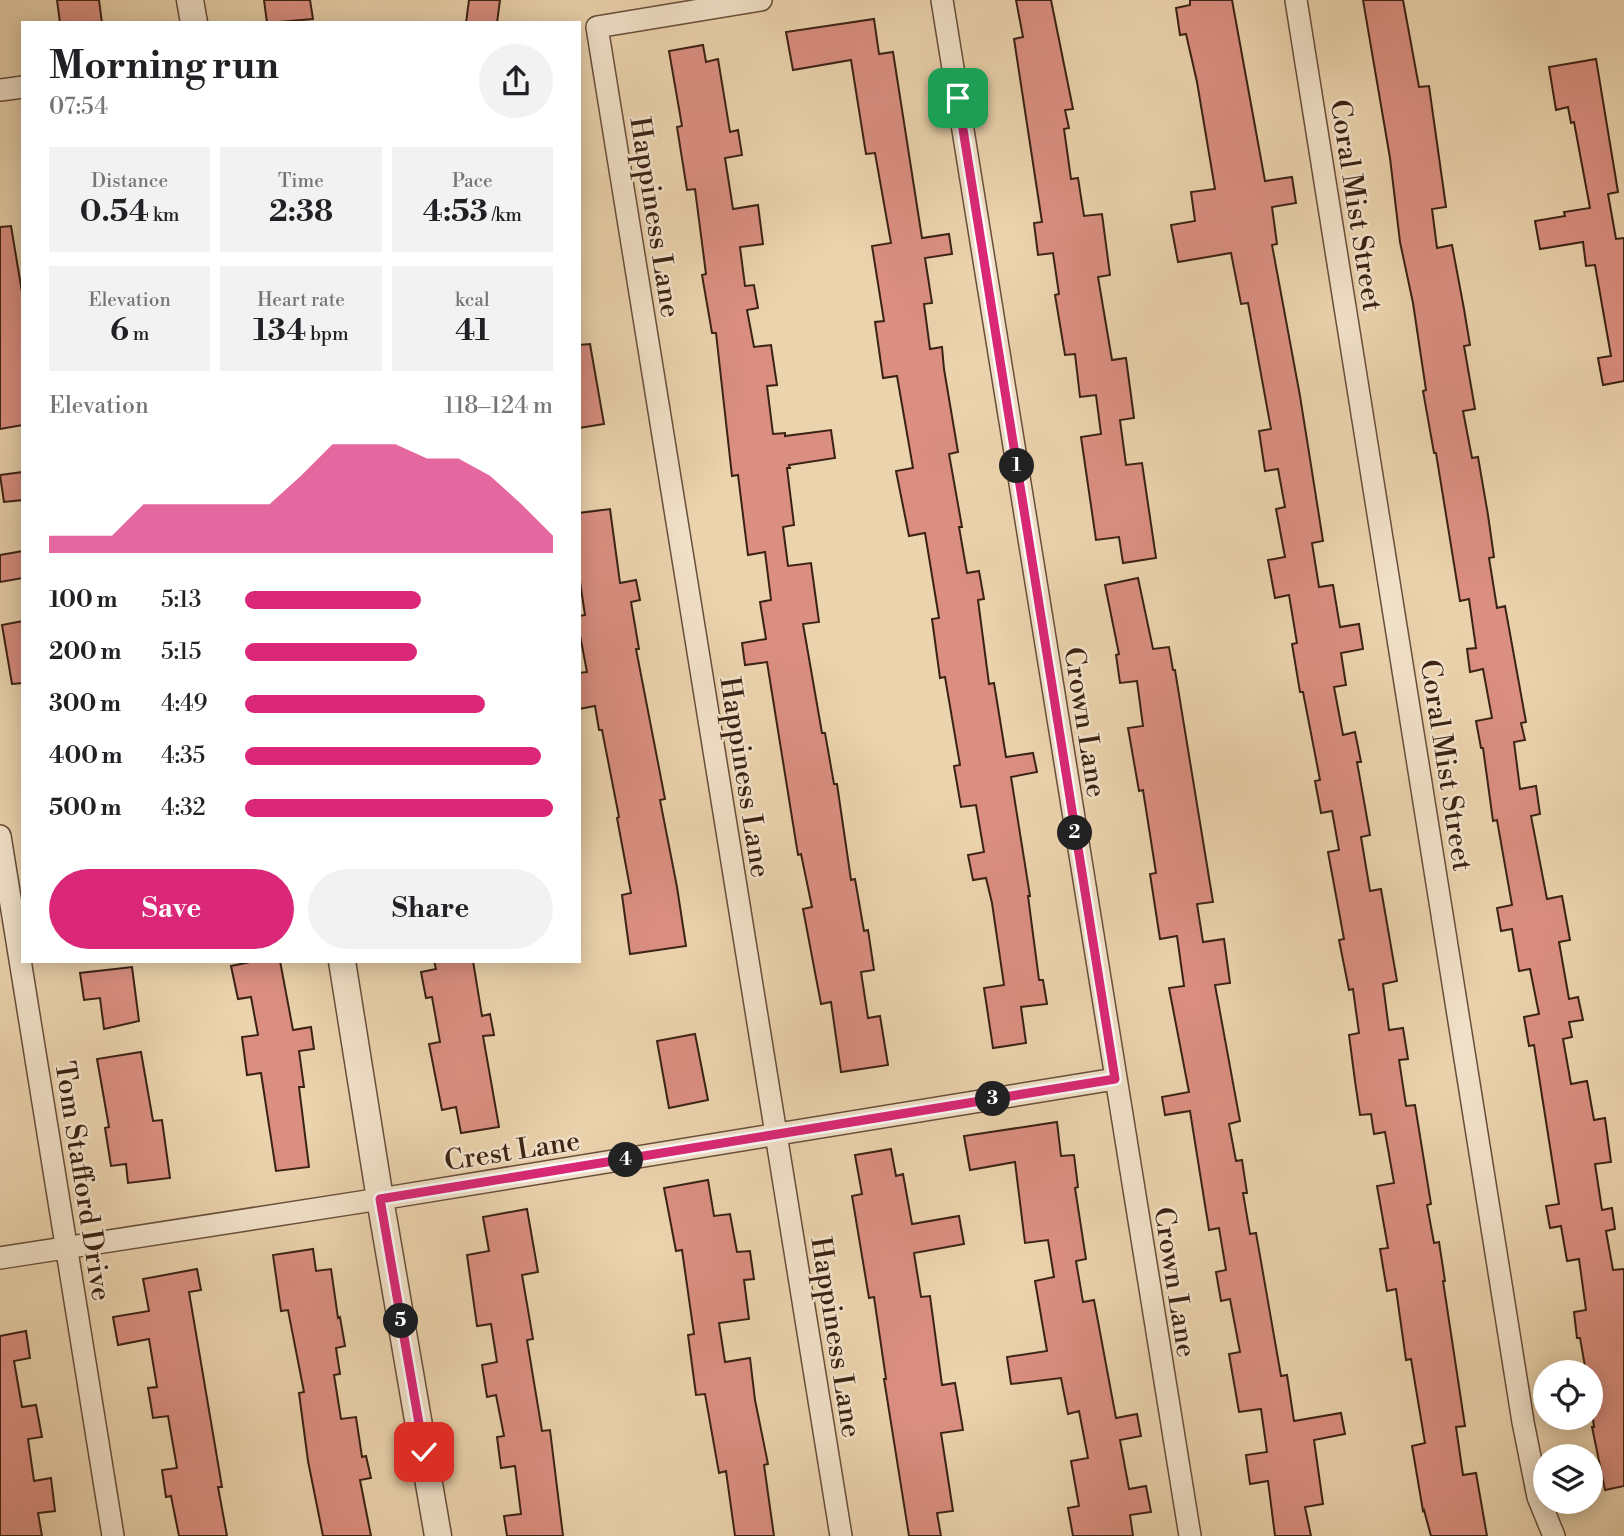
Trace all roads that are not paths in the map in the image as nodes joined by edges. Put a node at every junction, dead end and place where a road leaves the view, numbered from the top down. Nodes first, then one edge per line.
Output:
1 (190, 0) edge
2 (761, 0) edge
3 (942, 0) edge
4 (1296, 0) edge
5 (194, 21) edge
6 (21, 87) edge
7 (0, 90) edge
8 (0, 836) edge
9 (342, 963) edge
10 (1115, 1079) junction
11 (776, 1135) junction
12 (380, 1199) junction
13 (66, 1247) junction
14 (0, 1258) edge
15 (113, 1536) edge
16 (438, 1536) edge
17 (841, 1536) edge
18 (1189, 1536) edge
19 (1554, 1536) edge

1 - 5 street
2 - 11 street, Happiness Lane
3 - 10 street, Crown Lane
4 - 19 street, Coral Mist Street
6 - 7 street
8 - 13 street, Tom Stafford Drive
9 - 12 street
10 - 11 street, Crest Lane
10 - 18 street, Crown Lane
11 - 12 street, Crest Lane
11 - 17 street, Happiness Lane
12 - 13 street, Crest Lane
12 - 16 street
13 - 14 street, Crest Lane
13 - 15 street, Tom Stafford Drive

